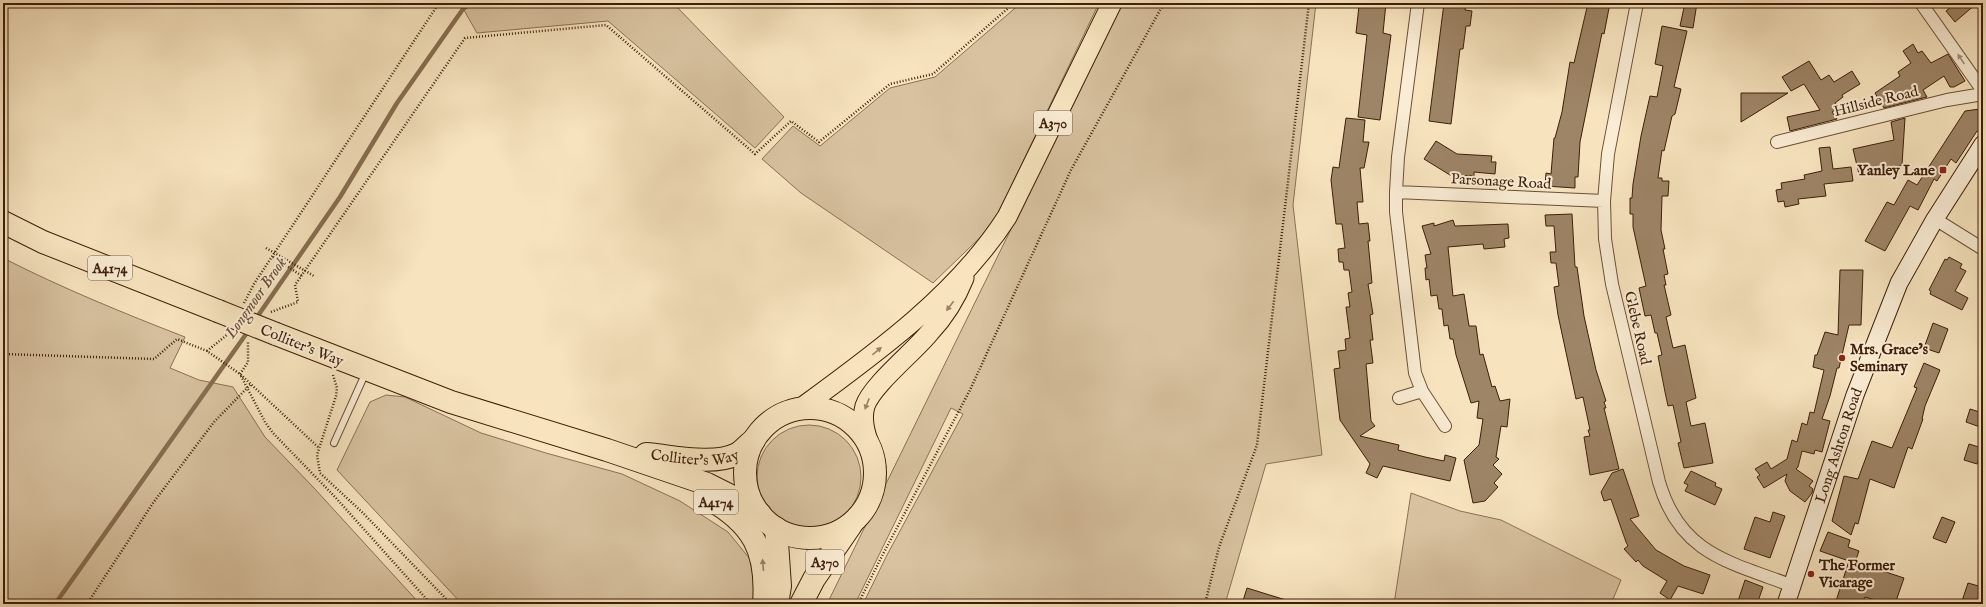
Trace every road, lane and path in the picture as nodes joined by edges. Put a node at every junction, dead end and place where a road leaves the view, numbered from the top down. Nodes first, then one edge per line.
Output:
1 (439, 3) edge
2 (1014, 3) edge
3 (1112, 3) edge
4 (1164, 3) edge
5 (1309, 3) edge
6 (1418, 3) edge
7 (1637, 3) edge
8 (1921, 3) edge
9 (1983, 92) edge
10 (1777, 142) dead end
11 (1983, 144) edge
12 (1396, 192) junction
13 (1604, 202) junction
14 (1935, 219) junction
15 (3, 222) edge
16 (266, 248) dead end
17 (1983, 249) edge
18 (275, 253) junction
19 (272, 256) junction
20 (304, 270) junction
21 (967, 271) junction
22 (301, 275) junction
23 (314, 276) dead end
24 (241, 310) dead end
25 (269, 313) dead end
26 (230, 330) dead end
27 (250, 336) dead end
28 (207, 351) junction
29 (3, 354) edge
30 (367, 371) junction
31 (332, 373) dead end
32 (240, 374) junction
33 (251, 384) junction
34 (247, 388) junction
35 (1422, 391) junction
36 (1399, 398) dead end
37 (801, 408) junction
38 (1445, 426) dead end
39 (754, 440) junction
40 (334, 443) dead end
41 (318, 447) junction
42 (607, 450) junction
43 (873, 456) junction
44 (760, 514) junction
45 (852, 522) junction
46 (776, 528) junction
47 (1793, 586) junction
48 (87, 604) edge
49 (431, 604) edge
50 (451, 604) edge
51 (764, 604) edge
52 (777, 604) edge
53 (801, 604) edge
54 (858, 604) edge
55 (1205, 604) edge
56 (1786, 604) edge

1 - 18 path
2 - 20 path
3 - 21 main road, A370
4 - 54 path
5 - 55 path
6 - 12 street
7 - 13 street, Glebe Road
9 -> 8 street
9 - 10 street, Hillside Road
11 - 14 street, Long Ashton Road
12 - 13 street, Parsonage Road
12 - 35 street
13 - 47 street, Glebe Road
14 - 17 street
14 - 47 street, Long Ashton Road
15 - 30 highway, Colliter's Way / A4174, bridge
16 - 18 path
18 - 19 path
18 - 20 path
19 - 22 path
19 - 24 path
20 - 22 path
20 - 23 path
37 -> 21 main road, A370
21 -> 43 main road, A370
22 - 25 path
26 - 28 path
27 - 32 path
28 - 29 path
28 - 32 path
30 - 40 lane
30 - 42 highway, Colliter's Way / A4174
31 - 41 path
32 - 33 path
32 - 34 path
33 - 34 path
33 - 41 path
34 - 48 path
34 - 49 path
35 - 36 street
35 - 38 street
37 - 39 highway
37 - 43 highway
39 - 42 highway, Colliter's Way
39 - 44 highway
41 - 50 path
42 - 44 highway, Colliter's Way
51 -> 42 highway, A4174
43 - 45 highway
44 - 46 highway
45 - 46 highway
45 - 53 highway, A370
46 - 52 highway
47 - 56 street, Long Ashton Road

